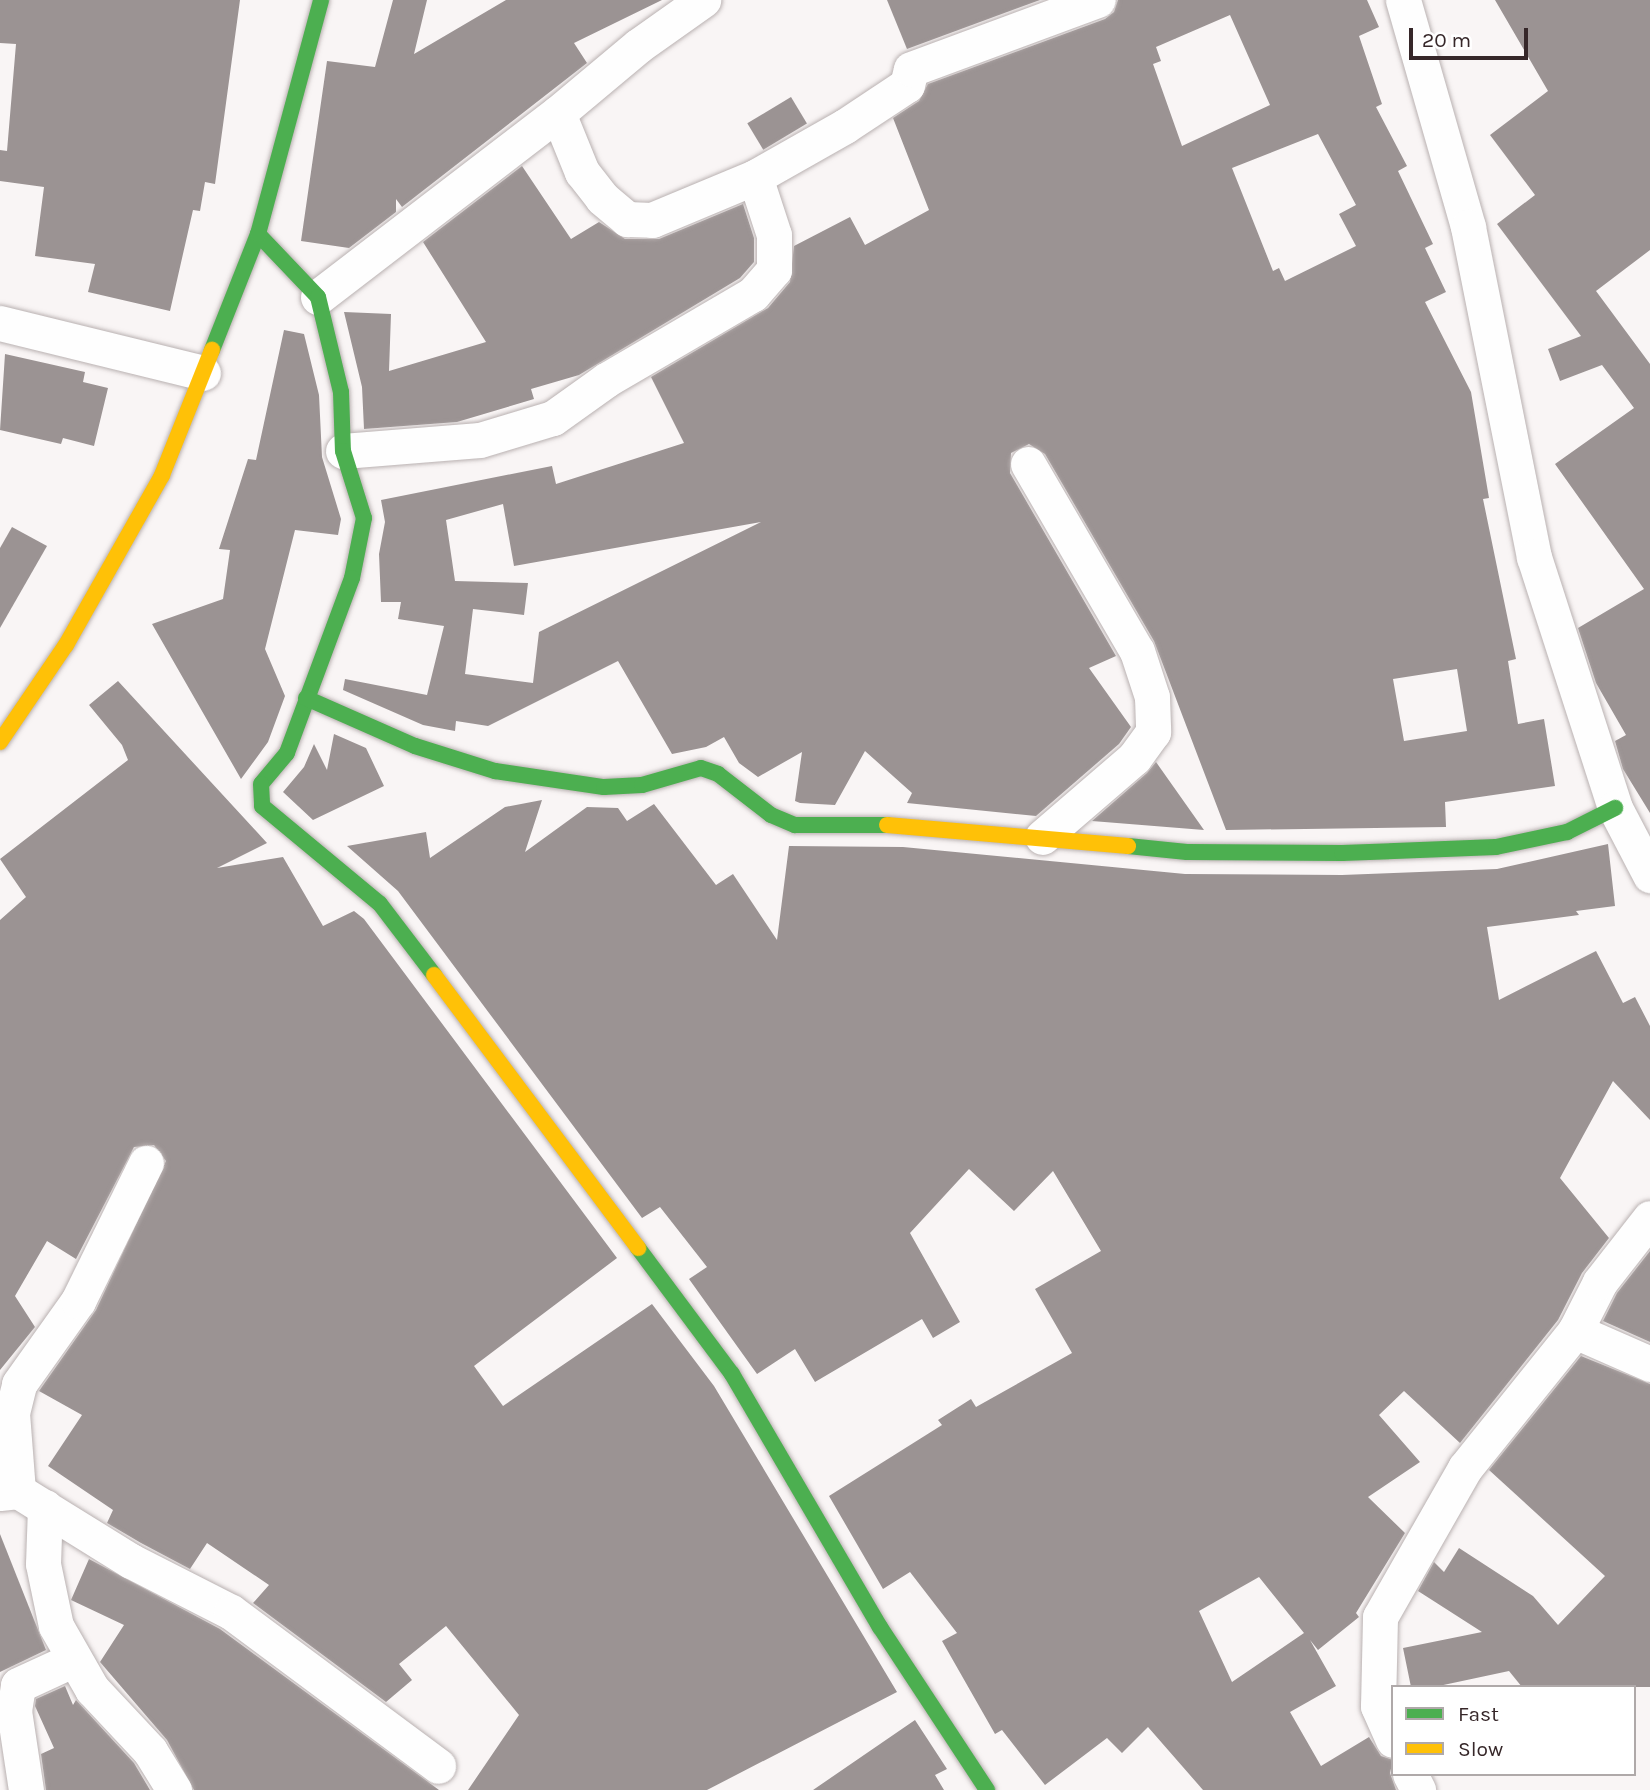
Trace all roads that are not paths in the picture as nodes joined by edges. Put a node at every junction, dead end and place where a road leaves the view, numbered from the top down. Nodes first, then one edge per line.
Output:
1 (321, 0) edge
2 (703, 0) edge
3 (1098, 0) edge
4 (1403, 0) edge
5 (1028, 12) edge
6 (558, 114) junction
7 (755, 177) junction
8 (258, 234) junction
9 (318, 297) junction
10 (0, 323) edge
11 (202, 373) junction
12 (343, 451) junction
13 (1028, 464) dead end
14 (306, 698) junction
15 (0, 742) edge
16 (1615, 808) junction
17 (1042, 836) junction
18 (1650, 875) edge
19 (146, 1163) dead end
20 (1650, 1218) edge
21 (1575, 1331) junction
22 (1650, 1364) edge
23 (21, 1497) edge
24 (72, 1660) junction
25 (1391, 1735) edge
26 (438, 1766) dead end
27 (26, 1790) edge
28 (174, 1790) edge
29 (987, 1790) edge

1 - 8 street
2 - 6 street
3 - 5 street
4 - 16 street
5 - 7 street
6 - 7 street
6 - 9 street
7 - 12 street
8 - 9 street
8 - 11 street
9 - 12 street
10 - 11 street
11 - 15 street
12 - 14 street
13 - 17 street
14 - 17 street
14 - 29 street
16 - 17 street
16 - 18 street
19 - 23 street
20 - 21 street
21 - 22 street
21 - 25 street
23 - 24 street
23 - 26 street
24 - 27 street
24 - 28 street

